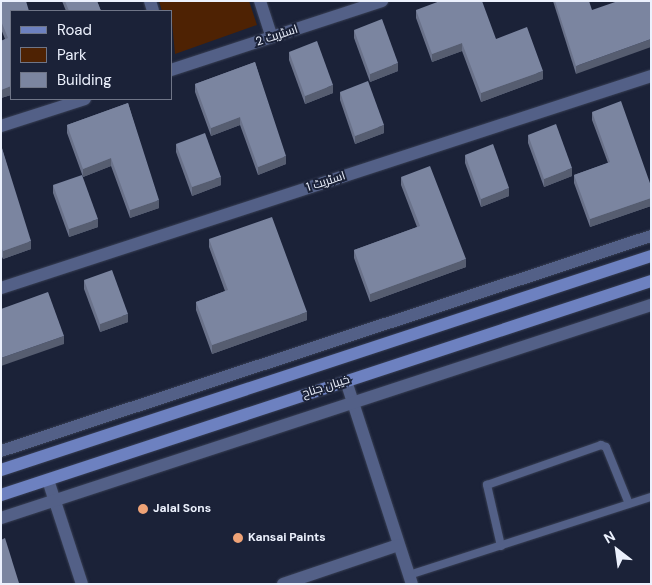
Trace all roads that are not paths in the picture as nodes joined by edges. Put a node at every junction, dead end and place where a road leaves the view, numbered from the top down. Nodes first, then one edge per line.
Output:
1 (260, 1) edge
2 (382, 1) edge
3 (272, 37) junction
4 (172, 69) edge
5 (651, 76) edge
6 (82, 100) edge
7 (1, 126) edge
8 (651, 236) edge
9 (651, 256) edge
10 (651, 281) edge
11 (1, 288) edge
12 (651, 305) edge
13 (346, 381) junction
14 (354, 404) junction
15 (1, 451) edge
16 (1, 470) edge
17 (48, 480) junction
18 (1, 495) edge
19 (651, 497) edge
20 (54, 500) junction
21 (629, 504) junction
22 (1, 518) edge
23 (398, 545) junction
24 (500, 546) junction
25 (410, 579) edge
26 (82, 584) edge
27 (283, 584) edge

1 - 3 street
2 - 3 street, اسٹریٹ 2
3 - 4 street, اسٹریٹ 2
5 - 11 street, اسٹریٹ 1
6 - 7 street
8 - 15 street
9 - 16 main road, خیبان جناح
10 - 13 main road, خیبان جناح
12 - 14 street
13 - 14 street
13 - 17 main road, خیبان جناح
14 - 20 street
14 - 23 street
17 - 18 main road, خیبان جناح
17 - 20 street
19 - 21 lane
20 - 22 street
20 - 26 street
21 - 24 lane
21 - 24 lane
23 - 25 street
23 - 27 street
24 - 25 lane

